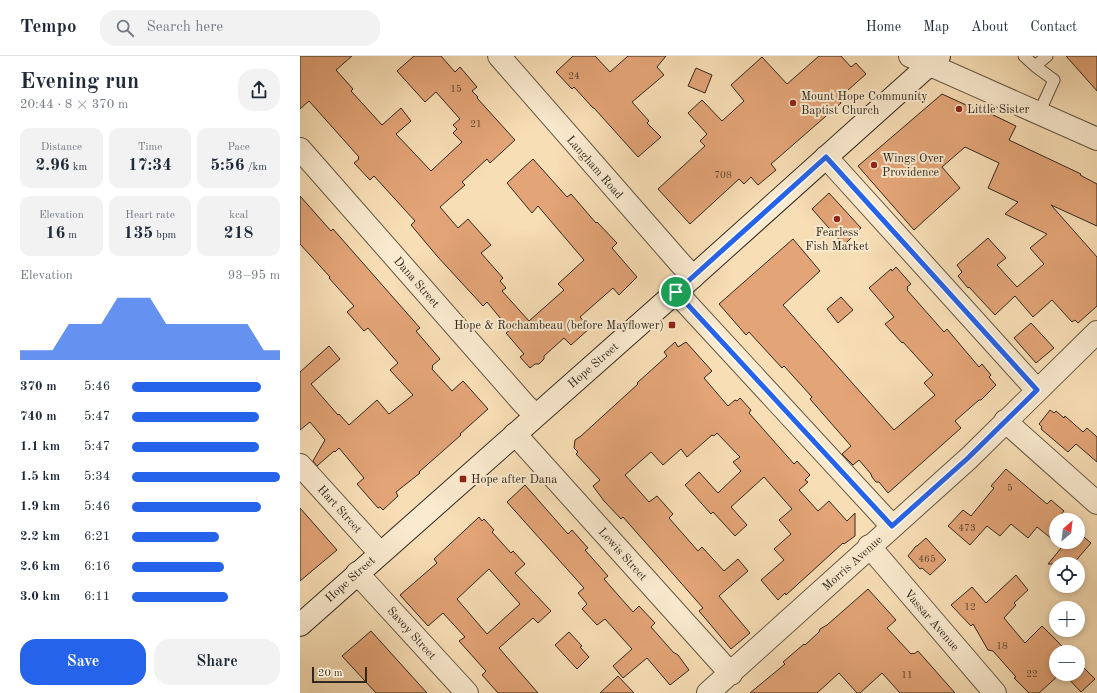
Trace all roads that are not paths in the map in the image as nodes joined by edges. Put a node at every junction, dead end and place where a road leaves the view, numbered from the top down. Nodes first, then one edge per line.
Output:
1 (499, 56) edge
2 (1024, 56) edge
3 (1047, 56) edge
4 (926, 59) edge
5 (1035, 66) junction
6 (1039, 113) junction
7 (1097, 139) edge
8 (300, 149) edge
9 (826, 157) junction
10 (693, 276) junction
11 (676, 292) junction
12 (1097, 332) edge
13 (1037, 390) junction
14 (535, 415) junction
15 (1005, 421) junction
16 (515, 434) junction
17 (300, 465) edge
18 (1097, 503) edge
19 (892, 526) junction
20 (869, 546) junction
21 (380, 553) junction
22 (357, 573) junction
23 (300, 624) edge
24 (721, 686) edge
25 (466, 693) edge
26 (995, 693) edge

1 - 10 street, Langham Road
2 - 5 lane
3 - 5 lane
4 - 6 street
4 - 9 street, Hope Street
5 - 6 lane
6 - 7 street
8 - 14 street, Dana Street
9 - 10 street, Hope Street
9 - 13 street
10 - 11 street, Hope Street
11 - 14 street, Hope Street
11 - 19 street
12 - 13 street, Morris Avenue
13 - 15 street, Morris Avenue
14 - 16 street, Hope Street
15 - 18 street
15 - 19 street, Morris Avenue
16 - 21 street, Hope Street
16 - 24 street, Lewis Street
17 - 21 street, Hart Street
19 - 20 street, Morris Avenue
20 - 24 street, Morris Avenue
20 - 26 street, Vassar Avenue
21 - 22 street, Hope Street
22 - 23 street, Hope Street
22 - 25 street, Savoy Street

